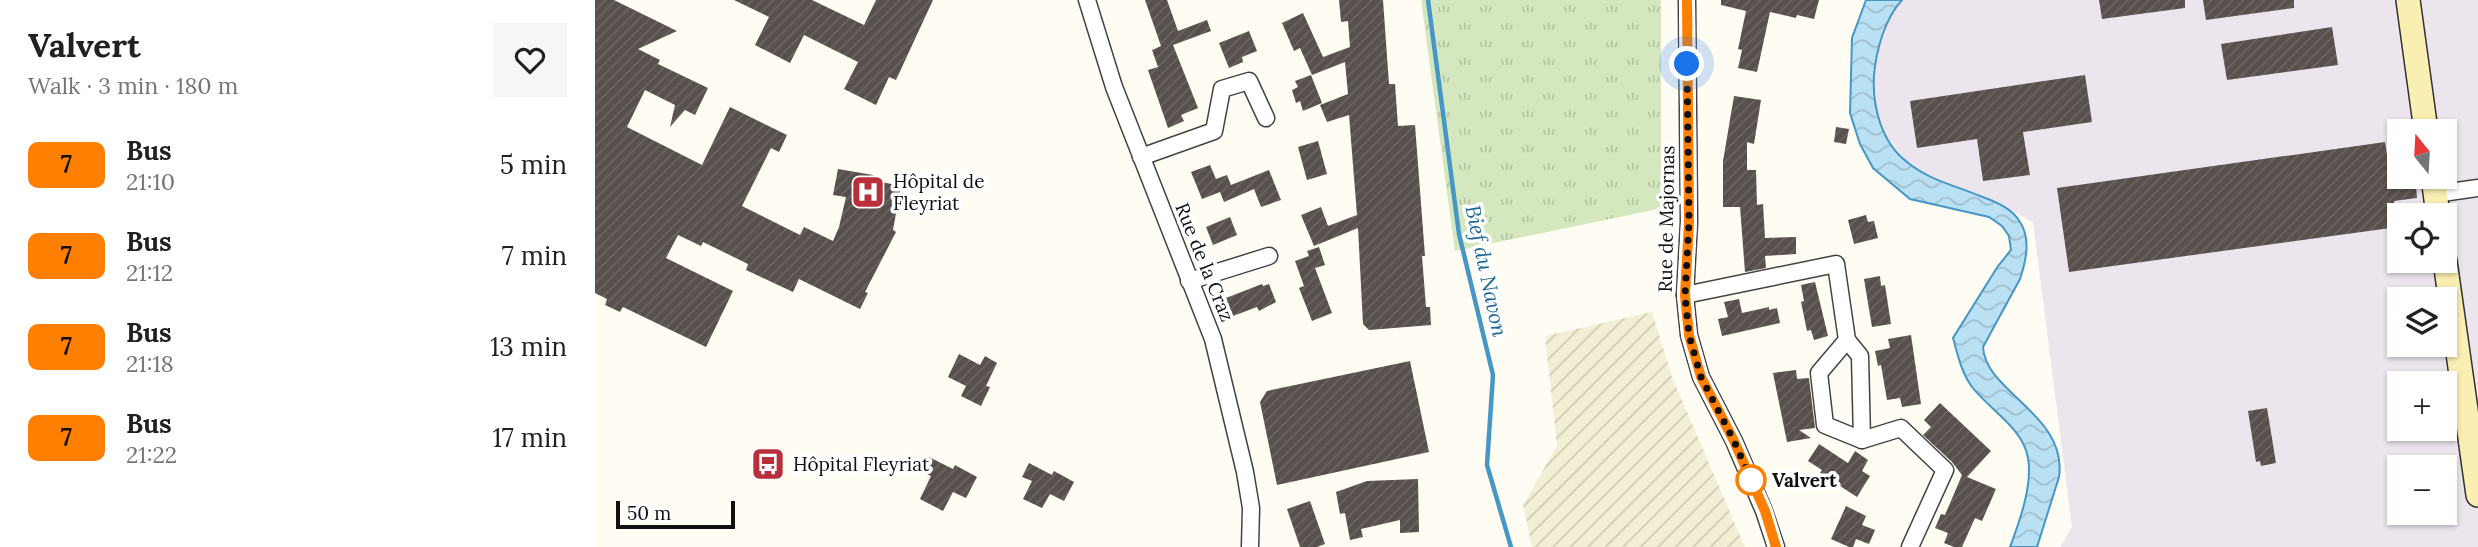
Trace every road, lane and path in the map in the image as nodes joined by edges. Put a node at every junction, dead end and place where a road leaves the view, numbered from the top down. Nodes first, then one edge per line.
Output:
1 (1087, 0) edge
2 (1687, 0) edge
3 (2408, 0) edge
4 (1266, 118) dead end
5 (2424, 119) edge
6 (1141, 157) junction
7 (2478, 188) edge
8 (2435, 195) edge
9 (1269, 256) dead end
10 (2447, 273) edge
11 (1189, 281) junction
12 (1685, 295) junction
13 (1847, 340) junction
14 (1862, 440) junction
15 (2478, 495) edge
16 (1249, 547) edge
17 (1776, 547) edge
18 (1910, 547) edge

1 - 6 street, Rue de la Craz
2 - 12 street, Rue de Majornas
3 - 5 street
4 - 6 street
6 - 11 street, Rue de la Craz
7 - 8 street
9 - 11 street
10 - 15 street
11 - 16 street, Rue de la Craz
12 - 13 street
12 - 17 street, Rue de Majornas
13 - 14 street
13 - 14 street
14 - 18 street

